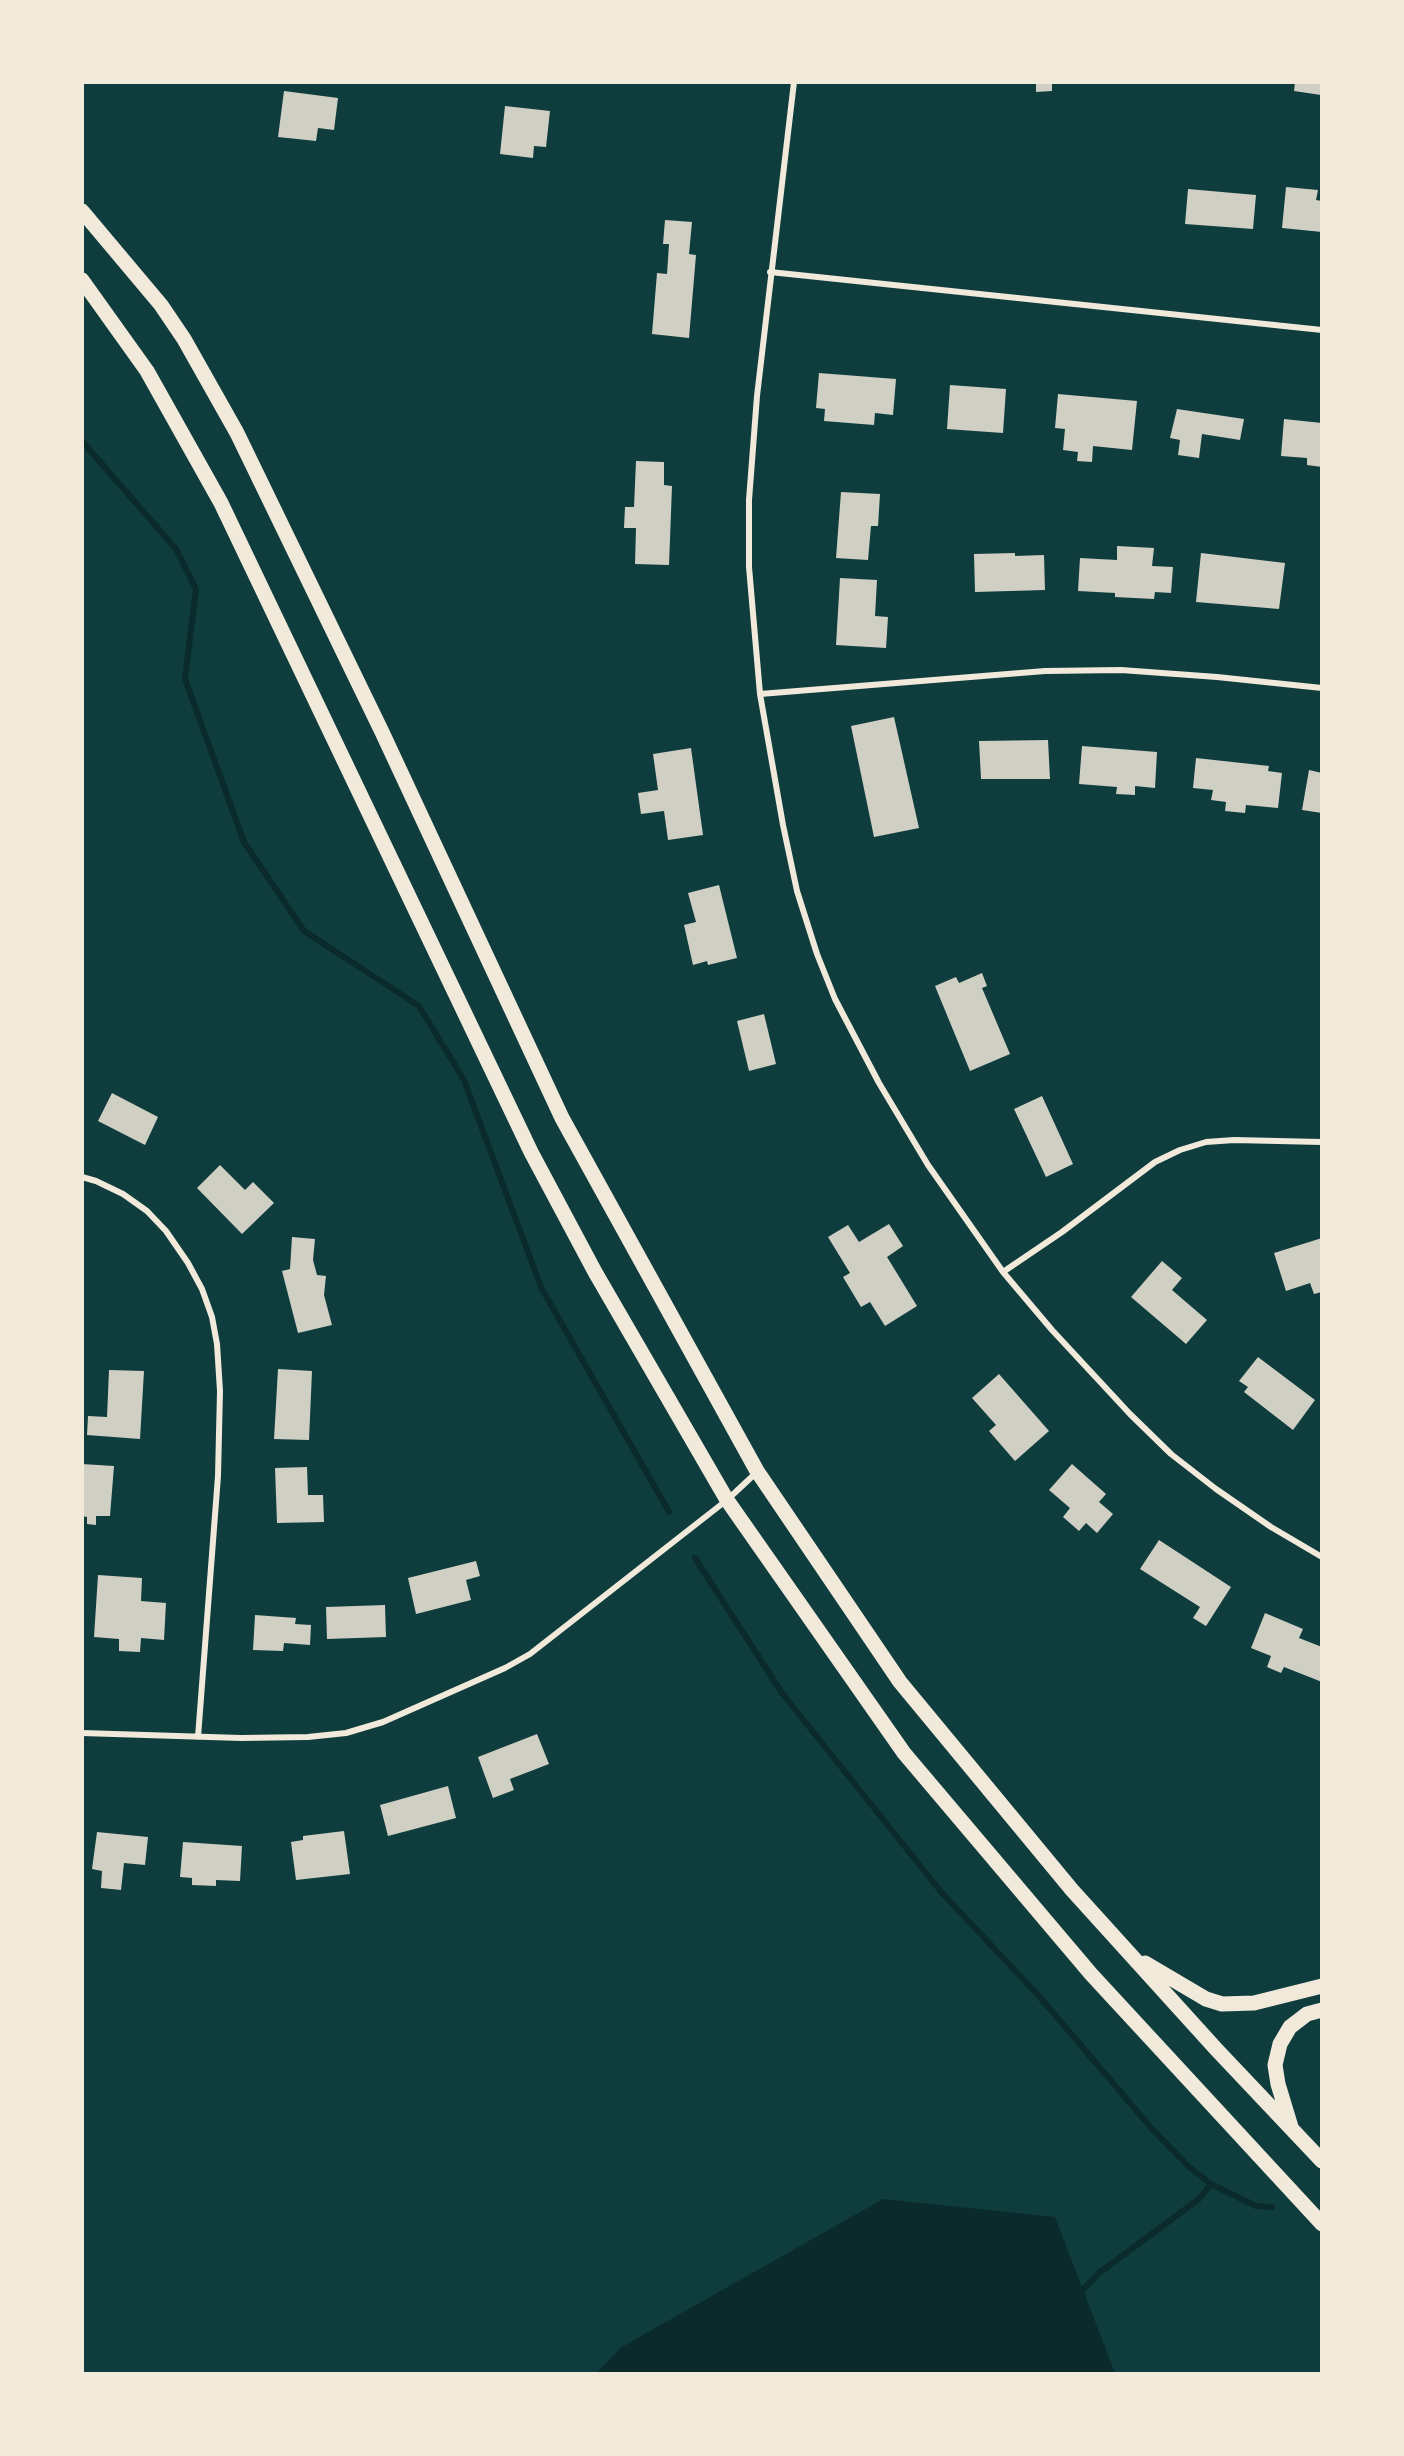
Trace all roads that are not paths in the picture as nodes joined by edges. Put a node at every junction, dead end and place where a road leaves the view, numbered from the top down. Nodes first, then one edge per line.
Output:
1 (794, 82) edge
2 (82, 211) edge
3 (770, 272) junction
4 (82, 280) edge
5 (1322, 330) edge
6 (1322, 688) edge
7 (760, 694) junction
8 (1322, 1142) edge
9 (82, 1177) edge
10 (1003, 1272) junction
11 (757, 1471) junction
12 (727, 1500) junction
13 (1322, 1557) edge
14 (82, 1733) edge
15 (198, 1737) junction
16 (1131, 1954) junction
17 (1322, 1986) edge
18 (1322, 2010) edge
19 (1292, 2130) junction
20 (1322, 2162) edge
21 (1322, 2224) edge

1 - 3 street
2 - 11 main road
3 - 5 street
3 - 7 street
4 - 12 main road
6 - 7 street
7 - 10 street
8 - 10 street
9 - 15 street
10 - 13 street
11 - 12 street
11 - 16 main road
12 - 15 street
12 - 21 main road
14 - 15 street
16 - 17 main road
16 - 19 main road
18 - 19 main road
19 - 20 main road

